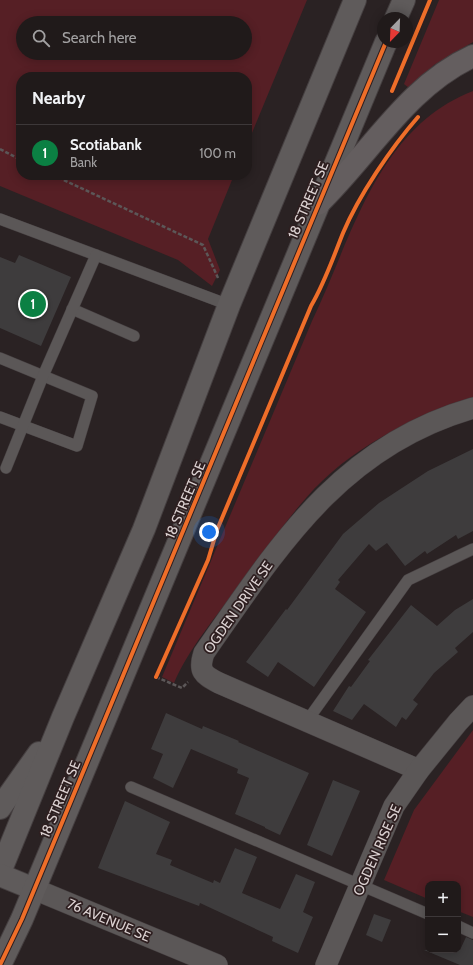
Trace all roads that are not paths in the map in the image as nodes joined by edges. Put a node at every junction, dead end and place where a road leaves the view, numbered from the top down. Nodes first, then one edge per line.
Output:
1 (355, 0) edge
2 (404, 0) edge
3 (399, 12) edge
4 (383, 48) edge
5 (473, 56) edge
6 (318, 204) junction
7 (0, 219) edge
8 (96, 255) junction
9 (229, 304) junction
10 (72, 310) junction
11 (134, 336) dead end
12 (0, 358) edge
13 (43, 376) junction
14 (473, 408) edge
15 (0, 417) edge
16 (22, 426) junction
17 (6, 468) dead end
18 (473, 549) edge
19 (473, 706) edge
20 (63, 717) junction
21 (307, 721) junction
22 (419, 770) junction
23 (131, 787) dead end
24 (0, 808) edge
25 (0, 874) edge
26 (361, 885) junction
27 (34, 889) junction
28 (425, 913) edge
29 (461, 927) edge
30 (473, 933) edge
31 (0, 965) edge
32 (217, 965) edge
33 (326, 965) edge

1 - 9 street, 18 STREET SE
2 - 3 street
4 - 6 street, 18 STREET SE
5 - 6 highway
6 - 27 street, 18 STREET SE
7 - 8 lane
8 - 9 lane
8 - 10 lane
9 - 20 street, 18 STREET SE
10 - 11 lane
10 - 13 lane
12 - 13 lane
13 - 16 lane
13 - 16 lane
14 - 21 street, OGDEN DRIVE SE
15 - 16 lane
16 - 17 lane
18 - 21 lane
19 - 22 street, OGDEN RISE SE
20 - 24 street
20 - 25 street, 18 STREET SE
21 - 22 street, OGDEN DRIVE SE
22 - 26 street, OGDEN RISE SE
23 - 26 lane
25 - 27 street, 76 AVENUE SE
26 - 28 lane
26 - 33 street, OGDEN RISE SE
27 - 31 street, 18 STREET SE
27 - 32 street, 76 AVENUE SE
29 - 30 lane

